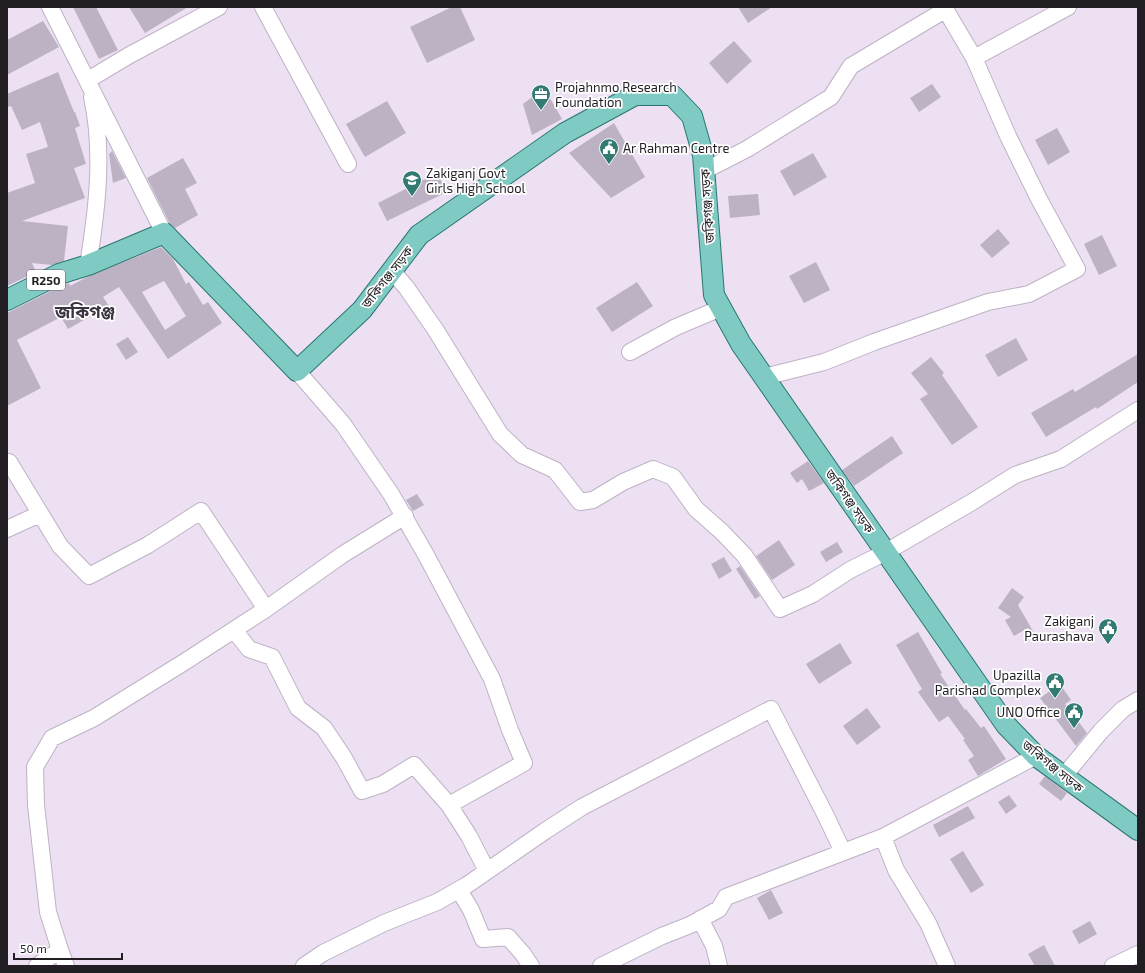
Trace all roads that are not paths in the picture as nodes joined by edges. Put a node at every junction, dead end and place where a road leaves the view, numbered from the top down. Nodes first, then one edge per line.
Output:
1 (50, 7) edge
2 (219, 7) edge
3 (263, 7) edge
4 (1068, 7) edge
5 (944, 8) edge
6 (195, 13) edge
7 (974, 58) junction
8 (88, 80) junction
9 (348, 164) dead end
10 (704, 171) junction
11 (164, 233) junction
12 (88, 265) junction
13 (392, 271) junction
14 (7, 300) edge
15 (721, 308) junction
16 (630, 352) dead end
17 (297, 371) junction
18 (764, 377) junction
19 (1134, 418) edge
20 (9, 462) dead end
21 (40, 514) junction
22 (404, 516) junction
23 (7, 529) edge
24 (886, 552) junction
25 (266, 609) junction
26 (234, 630) junction
27 (1138, 700) edge
28 (1036, 756) junction
29 (1064, 776) junction
30 (449, 805) junction
31 (1138, 830) edge
32 (884, 836) junction
33 (842, 852) junction
34 (487, 871) junction
35 (459, 890) junction
36 (700, 919) junction
37 (60, 950) junction
38 (1138, 954) edge
39 (37, 966) edge
40 (66, 966) edge
41 (304, 966) edge
42 (531, 966) edge
43 (601, 966) edge
44 (719, 966) edge
45 (947, 966) edge
46 (1113, 966) edge

1 - 8 street
2 - 6 street
3 - 9 street
4 - 7 street
5 - 7 street
5 - 10 street
6 - 8 street
7 - 18 street
8 - 11 street
8 - 12 street
10 - 13 main road, জকিগঞ্জ সড়ক
10 - 15 main road, জকিগঞ্জ সড়ক
11 - 12 main road
11 - 17 main road
12 - 14 main road, R250
13 - 17 main road, জকিগঞ্জ সড়ক
13 - 24 street
15 - 16 street
15 - 18 main road, জকিগঞ্জ সড়ক
17 - 22 street
18 - 24 main road, জকিগঞ্জ সড়ক
19 - 24 street
20 - 21 street
21 - 23 street
21 - 25 street
22 - 25 street
22 - 30 street
24 - 28 main road, জকিগঞ্জ সড়ক
25 - 26 street
26 - 30 street
26 - 37 street
27 - 29 street
28 - 29 main road, জকিগঞ্জ সড়ক
28 - 32 street
29 - 31 main road, জকিগঞ্জ সড়ক
30 - 34 street
32 - 33 street
32 - 45 street
33 - 34 street
33 - 36 street
34 - 35 street
35 - 41 street
35 - 42 street
36 - 43 street
36 - 44 street
37 - 39 street
37 - 40 street
38 - 46 street

